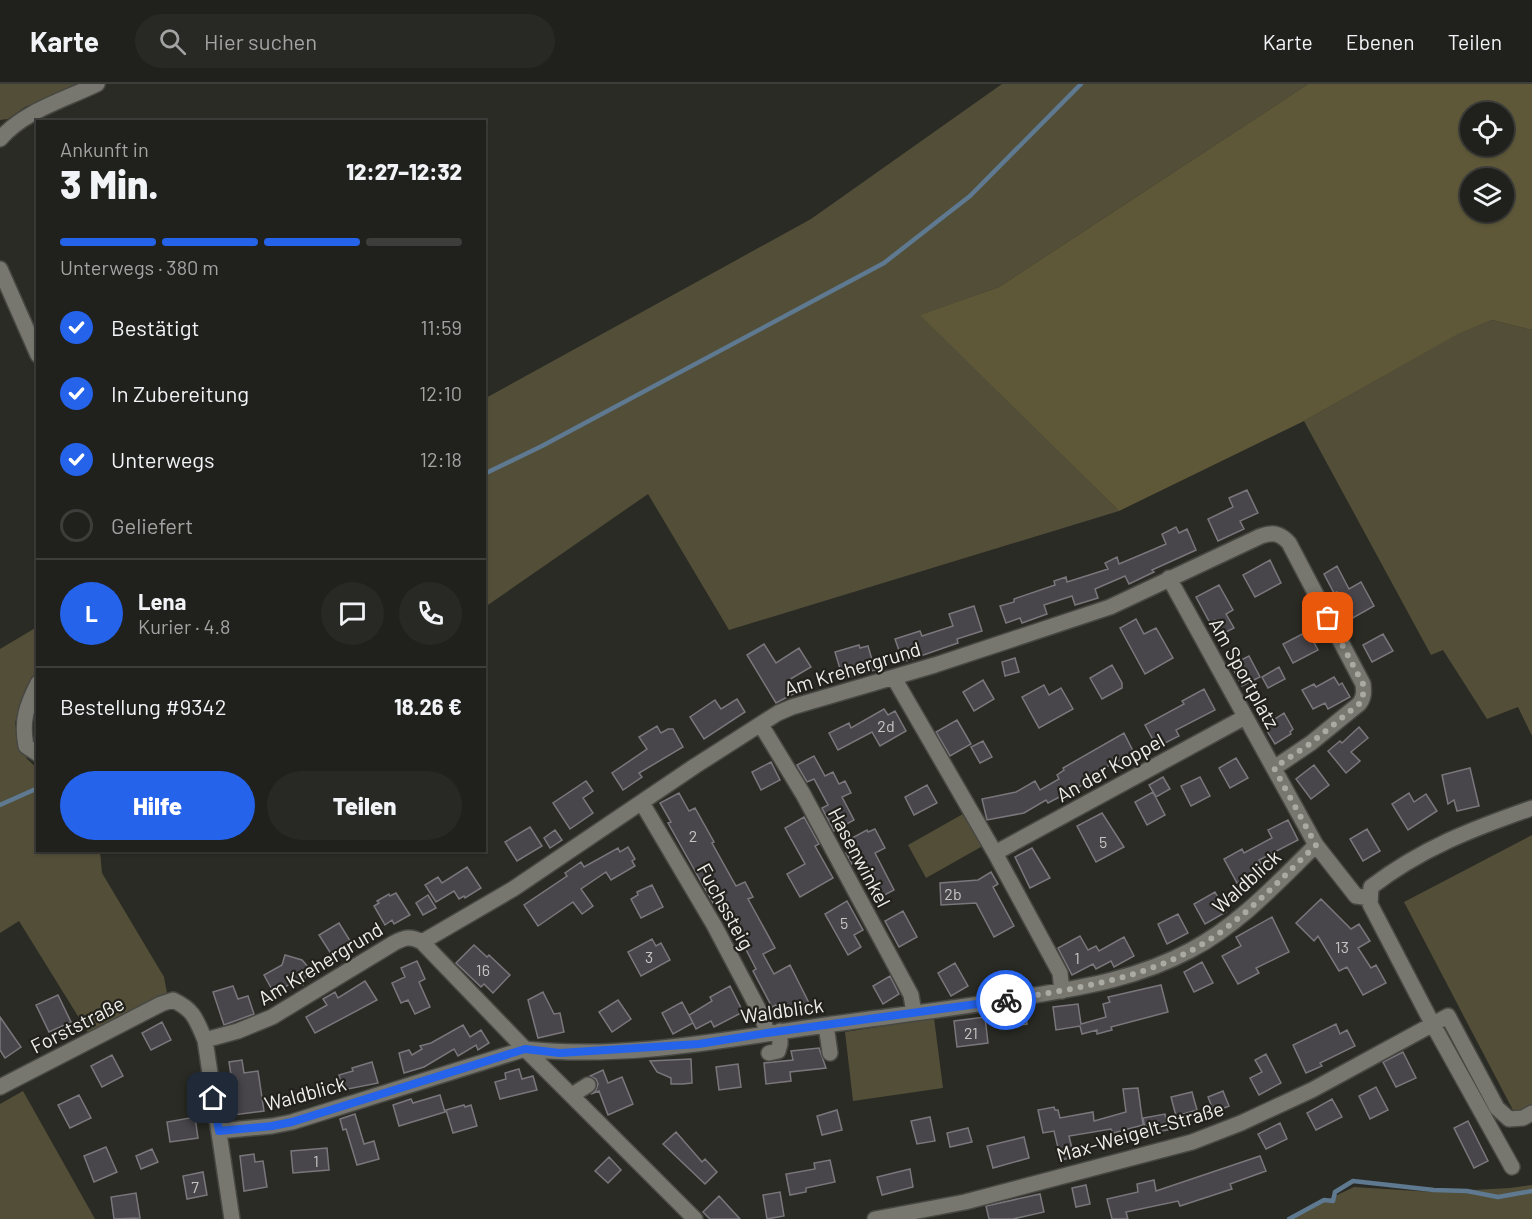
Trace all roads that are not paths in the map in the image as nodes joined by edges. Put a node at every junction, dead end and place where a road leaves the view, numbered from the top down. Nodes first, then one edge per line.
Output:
1 (97, 84) edge
2 (1, 136) edge
3 (0, 268) edge
4 (36, 351) edge
5 (1169, 578) junction
6 (894, 678) junction
7 (36, 686) edge
8 (1245, 717) junction
9 (761, 725) junction
10 (36, 753) edge
11 (1274, 768) junction
12 (642, 803) junction
13 (1532, 807) edge
14 (1316, 845) junction
15 (995, 853) junction
16 (1370, 898) junction
17 (422, 942) junction
18 (1062, 991) junction
19 (914, 1013) junction
20 (1432, 1023) junction
21 (826, 1025) junction
22 (773, 1032) junction
23 (205, 1040) junction
24 (525, 1049) junction
25 (769, 1053) dead end
26 (830, 1053) dead end
27 (588, 1085) dead end
28 (0, 1087) edge
29 (572, 1095) junction
30 (1532, 1113) edge
31 (219, 1131) junction
32 (1512, 1167) dead end
33 (231, 1219) edge
34 (695, 1219) edge
35 (875, 1219) edge

1 - 2 street
3 - 4 street
5 - 6 street, Am Krehergrund
5 - 8 street, Am Sportplatz
5 - 11 street, Am Krehergrund
6 - 9 street, Am Krehergrund
6 - 15 street
7 - 10 street
8 - 11 street, Am Sportplatz
8 - 15 street, An der Koppel
9 - 12 street, Am Krehergrund
9 - 19 street, Hasenwinkel
11 - 14 street, Am Sportplatz
12 - 17 street, Am Krehergrund
12 - 22 street, Fuchssteig
13 - 16 street
14 - 16 street, Am Sportplatz
14 - 18 street, Waldblick
15 - 18 street
16 - 20 street
17 - 23 street, Am Krehergrund
17 - 24 street
18 - 19 street, Waldblick
19 - 21 street, Waldblick
20 - 30 street
20 - 32 street
20 - 35 street, Max-Weigelt-Straße
21 - 22 street, Waldblick
21 - 26 street
22 - 24 street, Waldblick
22 - 25 street
23 - 28 street, Forststraße
23 - 31 street
24 - 29 street
24 - 31 street, Waldblick
27 - 29 street
29 - 34 street
31 - 33 street

